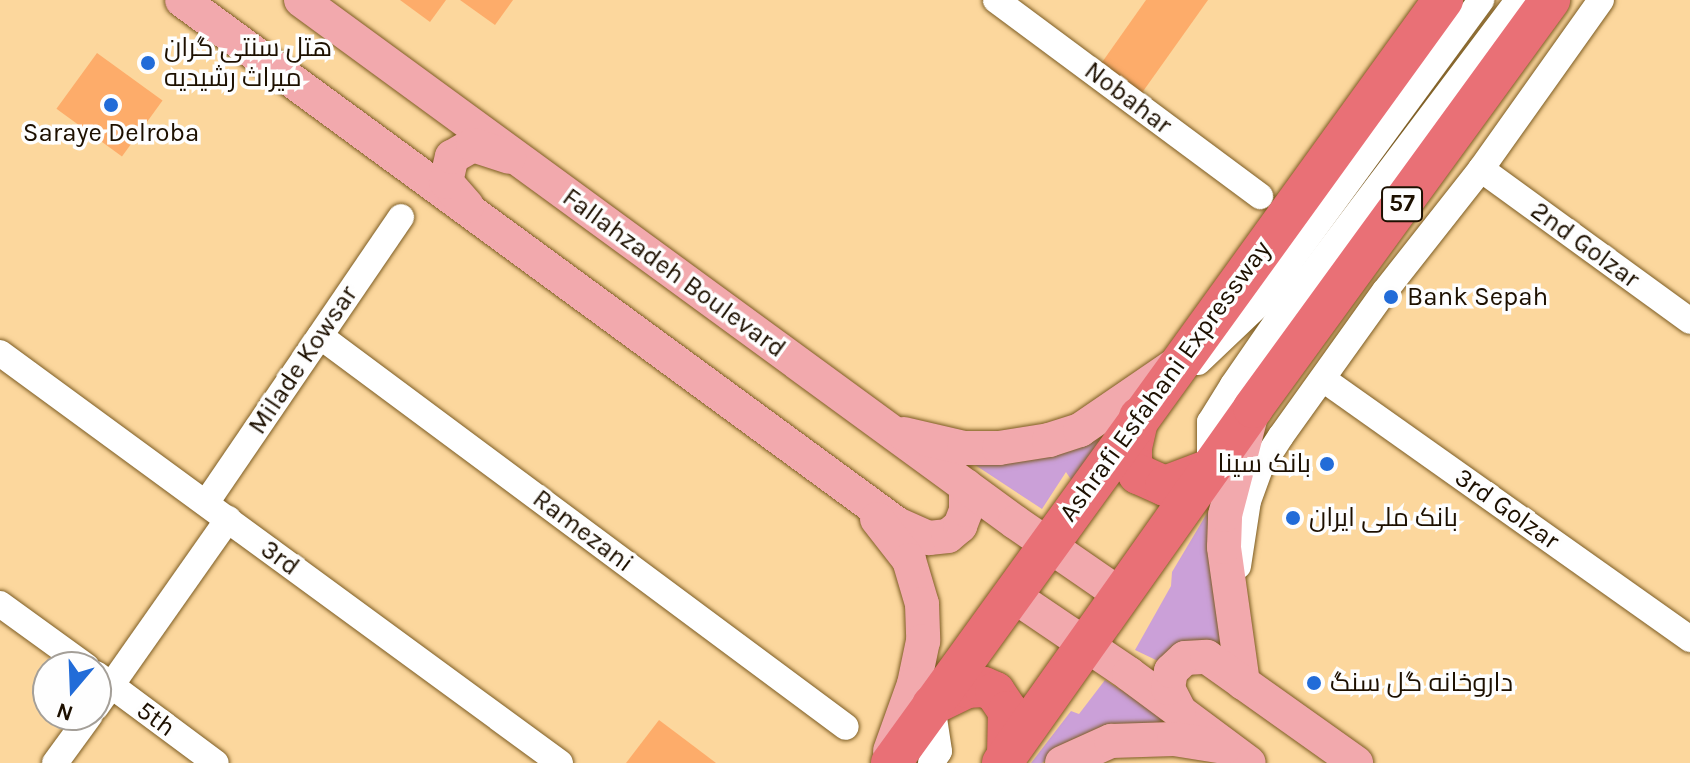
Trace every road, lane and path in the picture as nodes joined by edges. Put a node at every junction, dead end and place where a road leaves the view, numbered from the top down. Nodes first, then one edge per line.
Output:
1 (182, 0) edge
2 (301, 0) edge
3 (996, 0) edge
4 (1443, 0) edge
5 (1481, 0) edge
6 (1518, 0) edge
7 (1550, 0) edge
8 (1601, 0) edge
9 (520, 161) junction
10 (1481, 169) junction
11 (1260, 196) dead end
12 (401, 217) dead end
13 (476, 217) junction
14 (1690, 321) edge
15 (320, 336) junction
16 (0, 353) edge
17 (1179, 362) junction
18 (1323, 379) junction
19 (1253, 408) junction
20 (1139, 417) junction
21 (890, 430) junction
22 (1210, 469) junction
23 (966, 486) junction
24 (848, 491) junction
25 (206, 503) junction
26 (228, 519) junction
27 (1047, 545) junction
28 (1229, 592) junction
29 (1011, 594) junction
30 (1121, 595) junction
31 (0, 604) edge
32 (1690, 639) edge
33 (1086, 644) junction
34 (65, 651) edge
35 (112, 674) edge
36 (1243, 683) junction
37 (112, 696) edge
38 (932, 705) junction
39 (1179, 710) junction
40 (846, 727) dead end
41 (78, 731) edge
42 (1238, 755) edge
43 (997, 760) edge
44 (55, 763) edge
45 (216, 763) edge
46 (560, 763) edge
47 (888, 763) edge
48 (931, 763) edge
49 (1062, 763) edge
50 (1356, 763) edge

1 - 13 main road
2 - 9 main road, Fallahzadeh Boulevard
3 - 11 street, Nobahar
4 - 17 highway, Ashrafi Esfahani Expressway
5 - 20 street
6 - 22 street
7 - 19 highway, 57
8 - 10 street
9 - 13 main road
9 - 21 main road, Fallahzadeh Boulevard
10 - 14 street, 2nd Golzar
10 - 18 street
12 - 15 street, Milade Kowsar
13 - 24 main road
15 - 25 street, Milade Kowsar
15 - 40 street, Ramezani
16 - 25 street, 3rd
17 - 20 highway, Ashrafi Esfahani Expressway
17 - 21 main road
18 - 28 street
18 - 32 street, 3rd Golzar
19 - 22 highway, 57
19 - 28 main road
20 - 22 highway
20 - 27 highway, Ashrafi Esfahani Expressway
21 - 23 main road, Fallahzadeh Boulevard
22 - 30 highway, 57
23 - 24 main road
23 - 27 main road, Fallahzadeh Boulevard
24 - 47 main road
25 - 26 street, 3rd
26 - 35 street
26 - 46 street, 3rd
27 - 29 highway, Ashrafi Esfahani Expressway
27 - 30 main road, Fallahzadeh Boulevard
28 - 36 main road
29 - 33 main road
29 - 38 highway, Ashrafi Esfahani Expressway
30 - 33 highway, 57
31 - 34 street
33 - 39 main road
33 - 43 highway, 57
36 - 39 main road
36 - 50 main road
37 - 45 street, 5th
38 - 43 highway
38 - 47 highway, Ashrafi Esfahani Expressway
38 - 48 street
39 - 42 main road
41 - 44 street
42 - 49 main road

